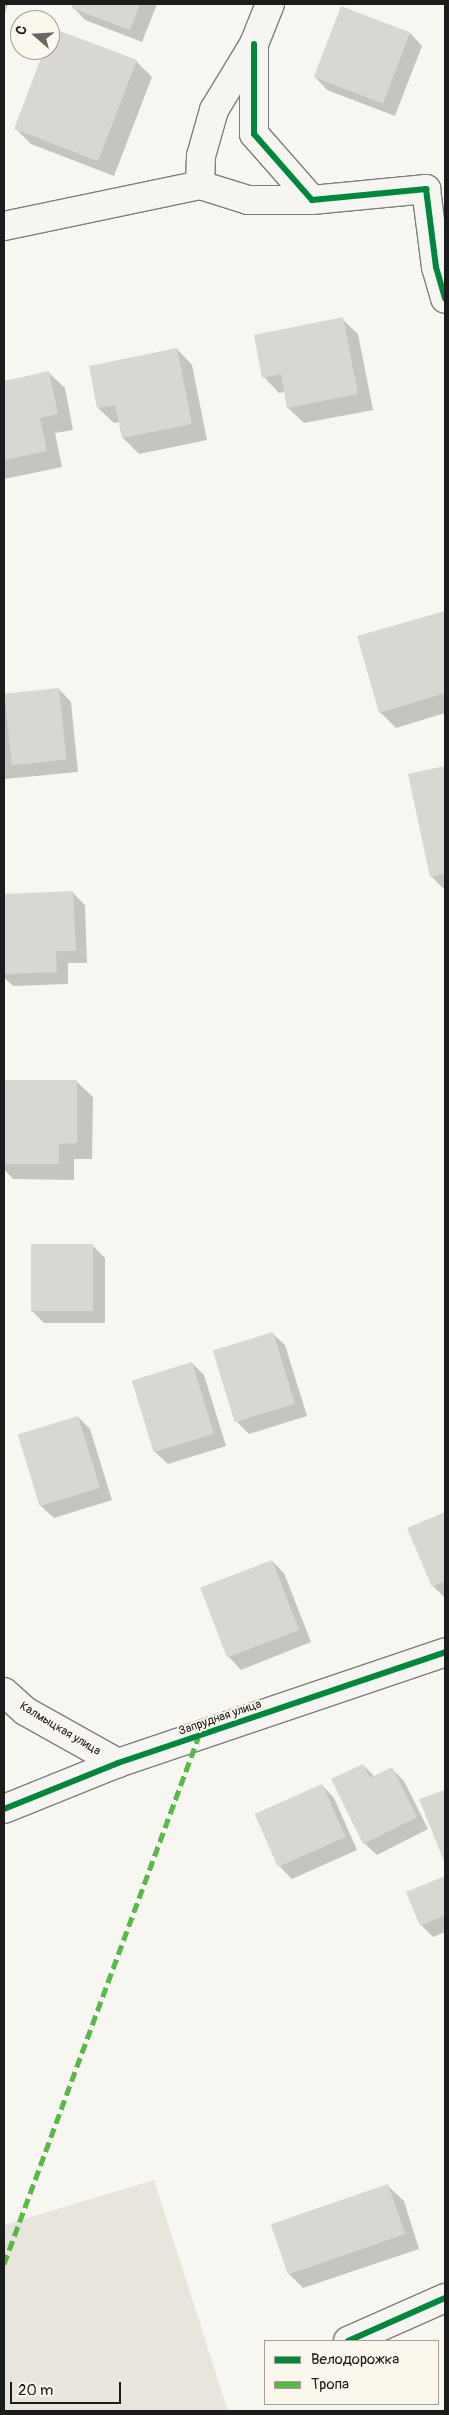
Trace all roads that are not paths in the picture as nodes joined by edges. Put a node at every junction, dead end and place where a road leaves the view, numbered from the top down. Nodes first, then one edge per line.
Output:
1 (270, 4) edge
2 (254, 44) junction
3 (200, 185) junction
4 (435, 186) edge
5 (312, 200) junction
6 (4, 226) edge
7 (445, 299) edge
8 (445, 1652) edge
9 (4, 1692) edge
10 (118, 1763) junction
11 (4, 1809) edge
12 (445, 2298) edge
13 (350, 2340) edge

1 - 2 street
2 - 3 street
2 - 5 street
3 - 5 street
3 - 6 street
4 - 5 street
4 - 7 street
8 - 10 street, Запрудная улица
9 - 10 street, Калмыцкая улица
10 - 11 street, Запрудная улица
12 - 13 street

